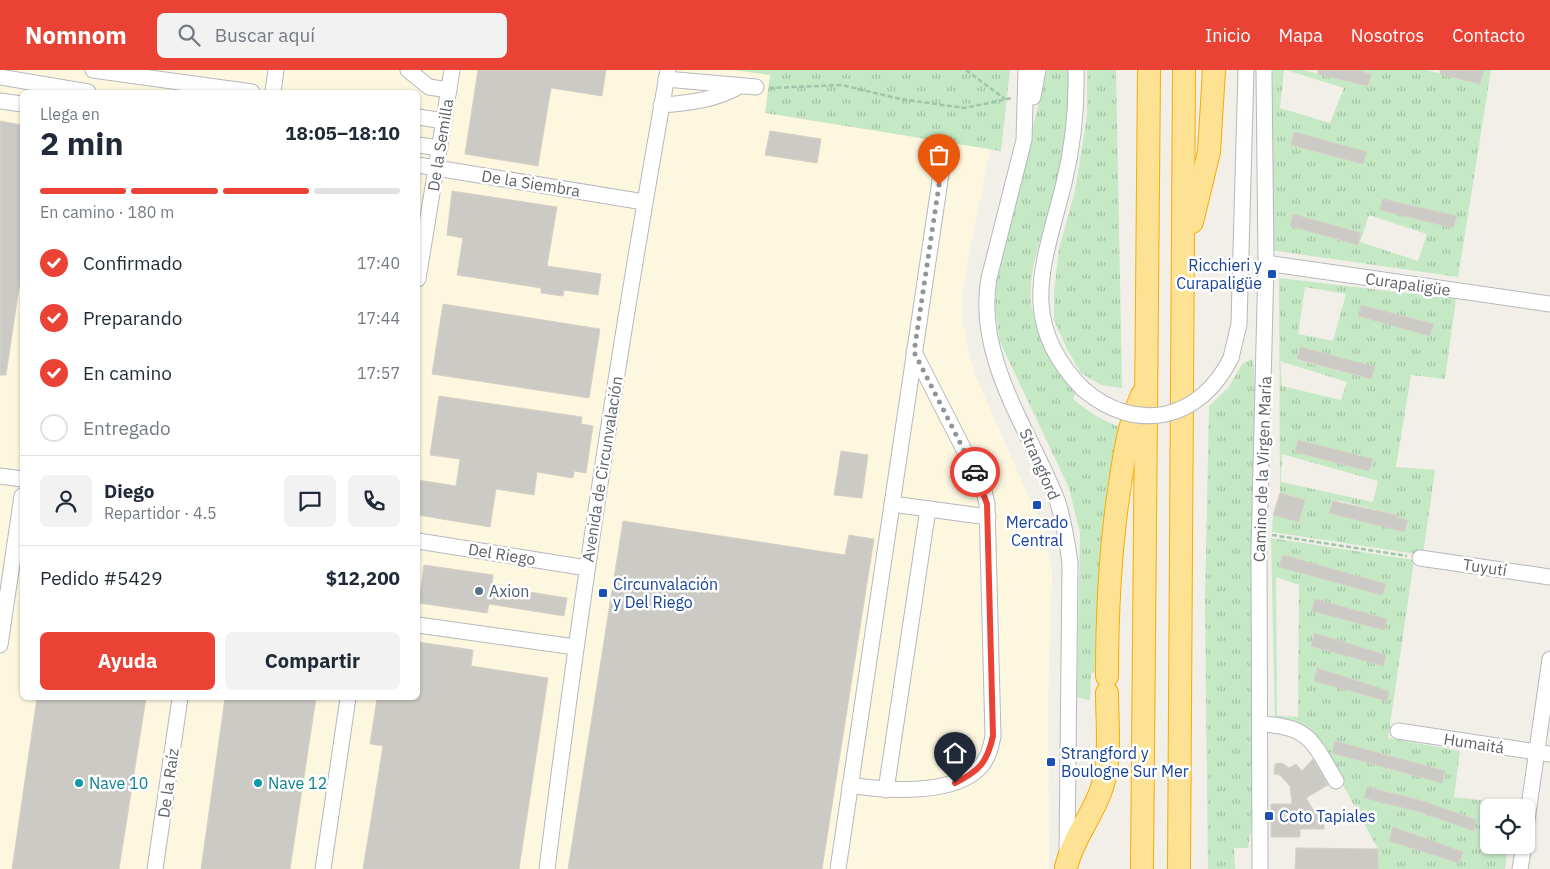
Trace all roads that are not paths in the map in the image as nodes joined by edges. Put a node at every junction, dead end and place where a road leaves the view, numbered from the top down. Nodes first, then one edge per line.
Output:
1 (87, 70) edge
2 (93, 70) edge
3 (276, 70) edge
4 (408, 70) edge
5 (452, 70) edge
6 (1026, 70) edge
7 (1038, 70) edge
8 (1076, 70) edge
9 (1184, 70) edge
10 (1214, 70) edge
11 (1246, 70) edge
12 (1264, 70) edge
13 (1148, 72) edge
14 (667, 75) edge
15 (0, 77) edge
16 (740, 86) junction
17 (756, 87) road end
18 (73, 90) edge
19 (84, 90) edge
20 (238, 90) edge
21 (273, 90) edge
22 (448, 90) junction
23 (0, 101) edge
24 (20, 104) edge
25 (661, 105) junction
26 (420, 117) edge
27 (444, 121) junction
28 (1024, 140) junction
29 (420, 145) edge
30 (440, 148) junction
31 (420, 165) edge
32 (942, 167) dead end
33 (437, 168) junction
34 (644, 202) junction
35 (1183, 260) junction
36 (1266, 263) junction
37 (420, 267) edge
38 (1550, 304) edge
39 (914, 352) junction
40 (1146, 385) junction
41 (0, 476) edge
42 (20, 479) edge
43 (892, 504) junction
44 (928, 509) junction
45 (20, 510) edge
46 (988, 517) junction
47 (420, 541) edge
48 (1420, 558) road end
49 (12, 564) edge
50 (587, 568) junction
51 (1550, 577) edge
52 (420, 625) edge
53 (0, 644) edge
54 (575, 647) junction
55 (1550, 660) edge
56 (180, 700) edge
57 (348, 700) edge
58 (1261, 724) junction
59 (1398, 731) dead end
60 (1544, 753) edge
61 (1336, 781) dead end
62 (850, 785) junction
63 (886, 790) junction
64 (1533, 799) edge
65 (1522, 854) edge
66 (1066, 868) edge
67 (155, 869) edge
68 (323, 869) edge
69 (547, 869) edge
70 (838, 869) edge
71 (1142, 869) edge
72 (1179, 869) edge
73 (1260, 869) edge
74 (1520, 869) edge

1 - 19 street
2 - 20 street
3 - 21 street
4 - 22 street
5 - 22 street, De la Semilla
6 - 28 street, Strangford
7 - 28 street
8 - 11 street, bridge
9 - 35 highway
10 - 35 highway
12 - 36 street, Camino de la Virgen María
13 - 40 highway
14 - 16 street
14 - 25 street, Avenida de Circunvalación
15 - 18 street
16 - 17 street
16 - 25 street
22 - 27 street, De la Semilla
23 - 24 street
25 - 34 street, Avenida de Circunvalación
26 - 27 street
27 - 30 street, De la Semilla
28 - 66 street, Strangford
29 - 30 street
30 - 33 street, De la Semilla
31 - 33 street, De la Siembra
32 - 39 street
33 - 34 street, De la Siembra
33 - 37 street, De la Semilla
34 - 50 street, Avenida de Circunvalación
35 - 72 highway
36 - 38 street, Curapaligüe
36 - 58 street, Camino de la Virgen María
39 - 43 street
39 - 46 street
40 - 66 highway
40 - 71 highway
41 - 42 street
43 - 44 street
43 - 62 street
44 - 46 street
44 - 63 street
45 - 49 street
46 - 63 street
47 - 50 street, Del Riego
48 - 51 street, Tuyutí
49 - 53 street
50 - 54 street, Avenida de Circunvalación
52 - 54 street
54 - 69 street, Avenida de Circunvalación
55 - 60 street
56 - 67 street, De la Raíz
57 - 68 street
58 - 61 street
58 - 73 street, Camino de la Virgen María
59 - 60 street, Humaitá
60 - 64 street
62 - 63 street
62 - 70 street
65 - 74 street

